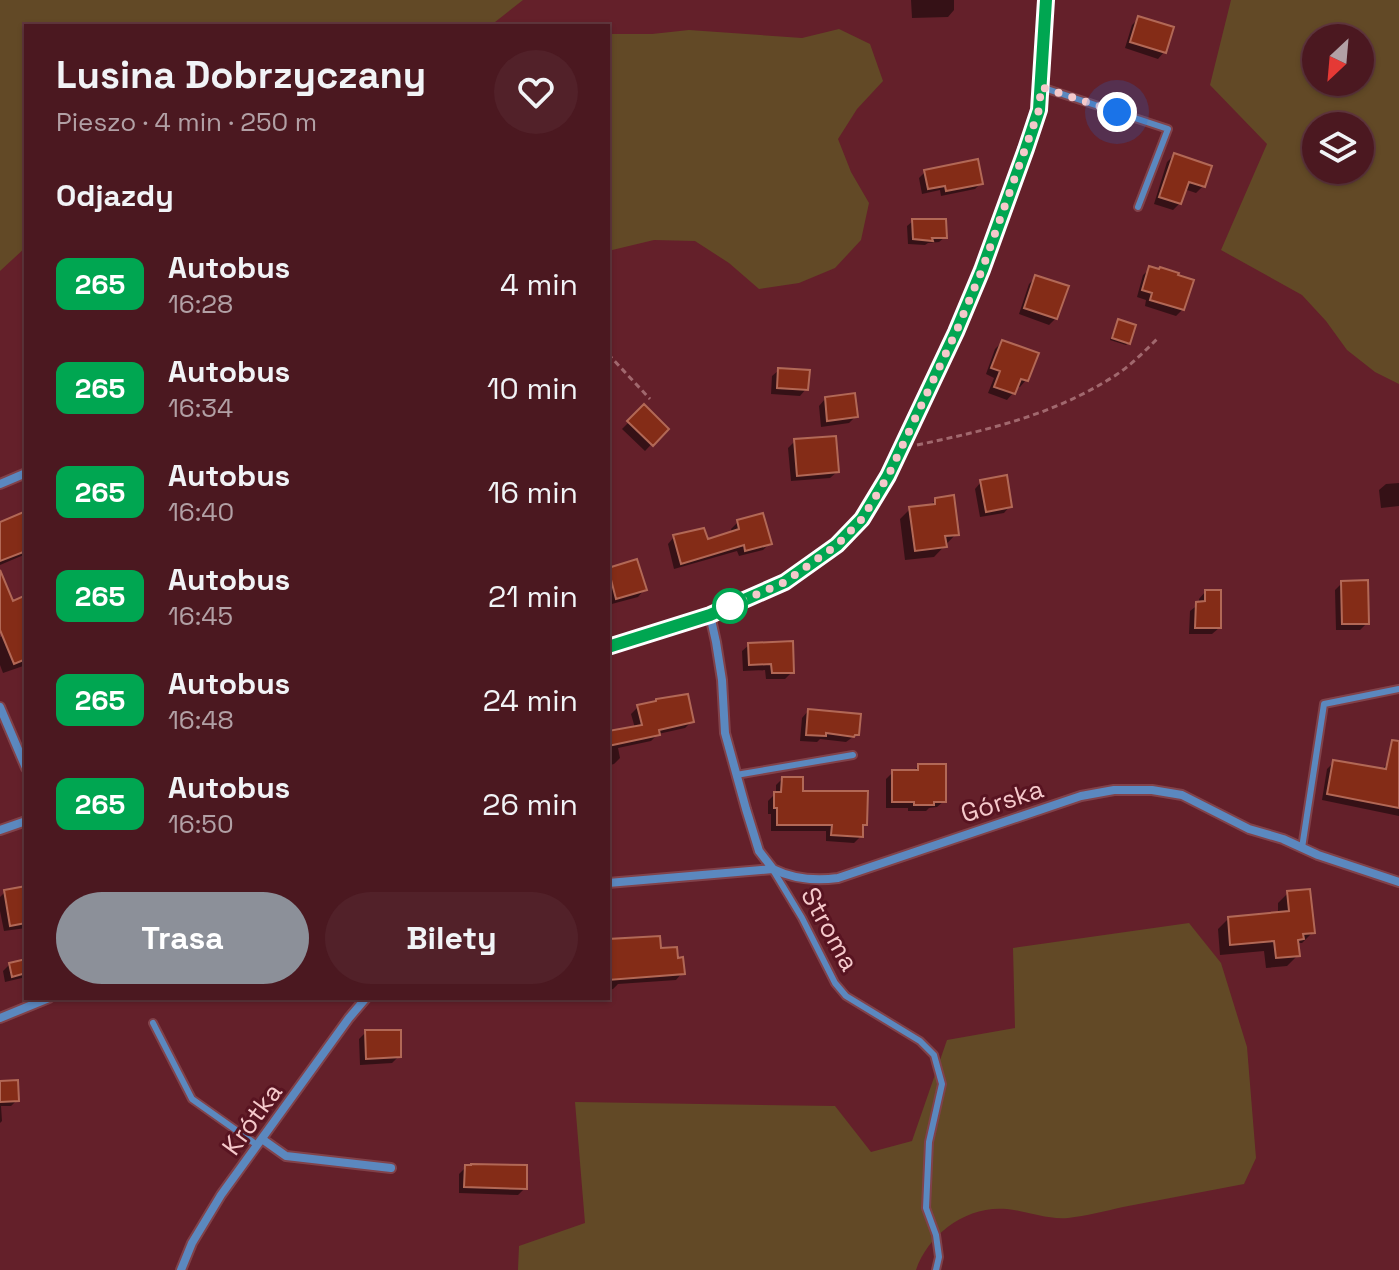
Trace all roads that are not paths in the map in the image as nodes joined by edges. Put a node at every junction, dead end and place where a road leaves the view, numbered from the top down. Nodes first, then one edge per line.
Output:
1 (1046, 0) edge
2 (1041, 87) junction
3 (1138, 207) dead end
4 (24, 474) edge
5 (0, 484) edge
6 (710, 615) junction
7 (610, 646) edge
8 (1399, 689) edge
9 (0, 707) edge
10 (853, 755) dead end
11 (24, 763) edge
12 (736, 775) junction
13 (24, 822) edge
14 (0, 830) edge
15 (1302, 848) junction
16 (773, 869) junction
17 (1399, 882) edge
18 (610, 883) edge
19 (44, 1000) edge
20 (364, 1000) edge
21 (0, 1018) edge
22 (153, 1023) dead end
23 (260, 1142) junction
24 (391, 1168) dead end
25 (181, 1270) edge
26 (936, 1270) edge

1 - 2 street
2 - 3 lane
2 - 6 street
4 - 5 street
6 - 7 street
6 - 12 street, Stroma
8 - 15 lane
9 - 11 street
10 - 12 lane
12 - 16 street, Stroma
13 - 14 street
15 - 16 street, Górska
15 - 17 street, Górska
16 - 18 street, Górska
16 - 26 lane, Stroma
19 - 21 street
20 - 23 street, Krótka
22 - 23 lane
23 - 24 street
23 - 25 street, Krótka

